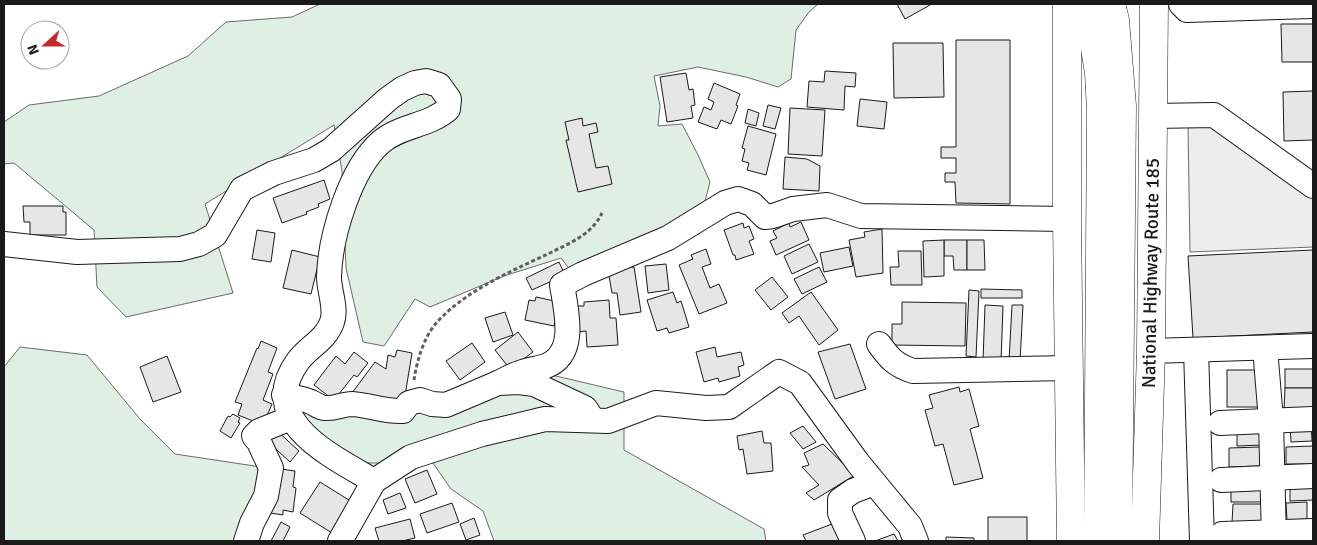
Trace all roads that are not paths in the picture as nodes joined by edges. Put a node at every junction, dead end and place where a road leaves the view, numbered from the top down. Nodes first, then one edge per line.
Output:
1 (1066, 4) edge
2 (1088, 4) edge
3 (1111, 4) edge
4 (1154, 4) edge
5 (1181, 4) edge
6 (1313, 6) edge
7 (1153, 116) junction
8 (1313, 186) edge
9 (1067, 219) junction
10 (4, 244) edge
11 (1110, 294) junction
12 (879, 344) dead end
13 (1313, 346) edge
14 (1265, 348) junction
15 (1196, 350) junction
16 (1151, 351) junction
17 (1069, 368) junction
18 (498, 383) junction
19 (284, 395) junction
20 (291, 418) junction
21 (1313, 419) edge
22 (594, 420) junction
23 (1271, 420) junction
24 (1220, 423) dead end
25 (1313, 476) edge
26 (1272, 478) junction
27 (1221, 480) dead end
28 (374, 481) junction
29 (874, 483) junction
30 (1313, 531) edge
31 (1274, 537) edge
32 (1212, 538) edge
33 (246, 541) edge
34 (340, 541) edge
35 (853, 541) edge
36 (916, 541) edge
37 (1071, 541) edge
38 (1098, 541) edge
39 (1118, 541) edge
40 (1145, 541) edge

1 - 9 highway
2 - 11 highway
3 - 11 highway
4 - 7 highway, National Highway Route 185
5 - 6 street
7 - 8 street
7 - 16 highway, National Highway Route 185
9 - 17 highway
9 - 18 street
10 - 19 street
11 - 38 highway
11 - 39 highway
12 - 17 street
13 - 14 street
14 - 15 street
14 - 23 street
15 - 16 street
15 - 32 street
16 - 40 highway, National Highway Route 185
17 - 37 highway
18 - 19 street
18 - 22 street
19 - 20 street
20 - 28 street
20 - 33 street
21 - 23 street
22 - 28 street
22 - 29 street
23 - 24 street
23 - 26 street
25 - 26 street
26 - 27 street
26 - 31 street
28 - 34 street
29 - 35 street
29 - 36 street
30 - 31 street
31 - 32 street

